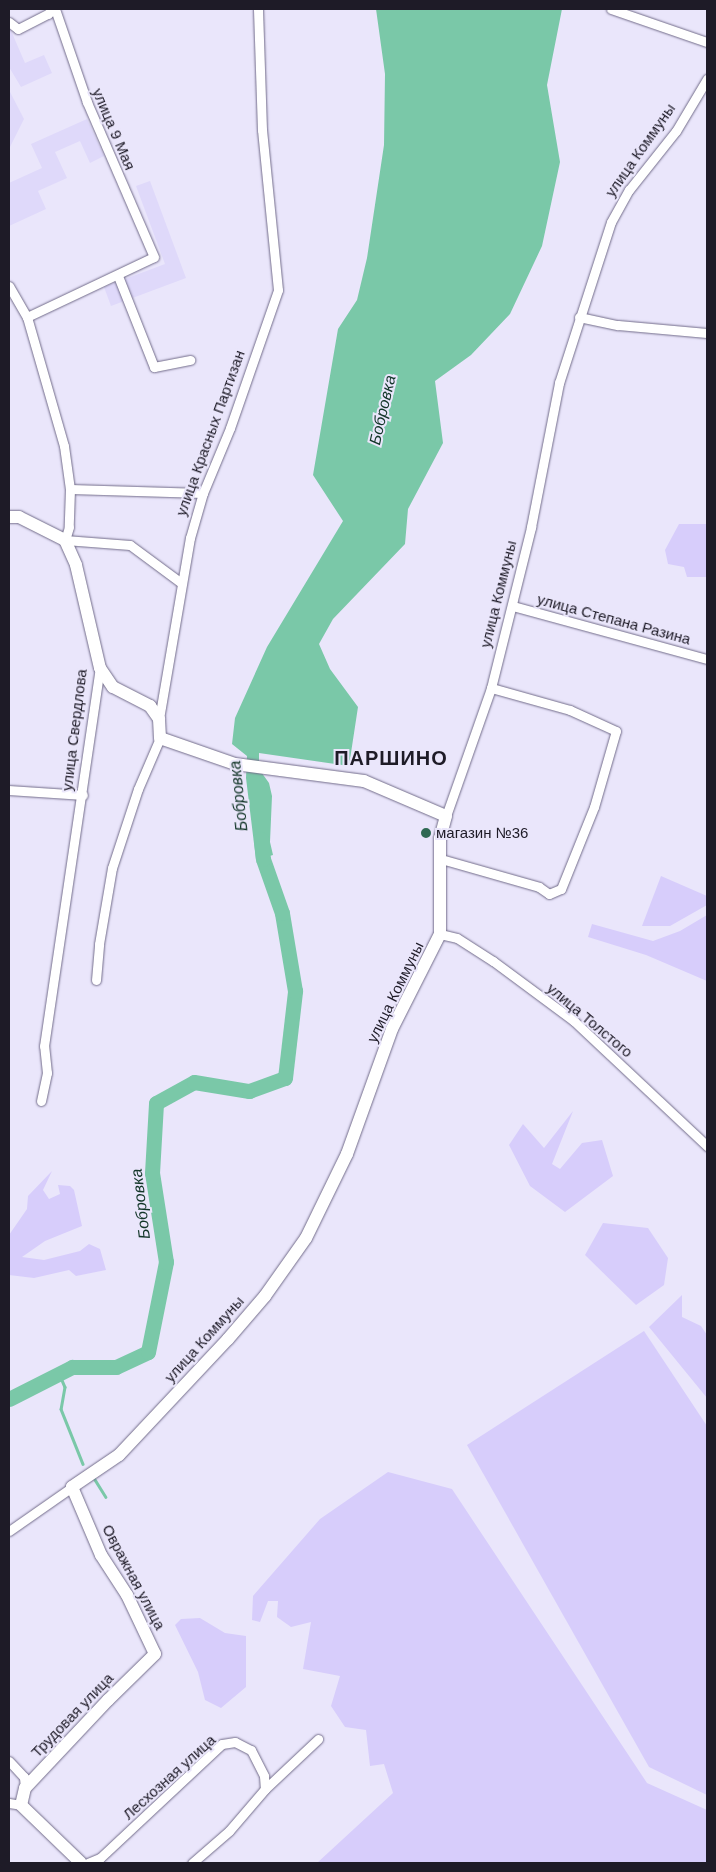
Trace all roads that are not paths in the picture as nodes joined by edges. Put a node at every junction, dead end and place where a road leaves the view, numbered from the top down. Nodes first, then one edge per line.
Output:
1 (53, 9) edge
2 (258, 9) edge
3 (611, 9) edge
4 (9, 22) edge
5 (707, 42) edge
6 (707, 79) edge
7 (118, 276) junction
8 (9, 286) edge
9 (579, 316) junction
10 (27, 318) junction
11 (707, 333) edge
12 (190, 360) dead end
13 (70, 489) junction
14 (203, 494) junction
15 (9, 517) edge
16 (65, 540) junction
17 (180, 582) junction
18 (513, 606) junction
19 (707, 659) edge
20 (100, 668) junction
21 (491, 688) junction
22 (159, 719) junction
23 (160, 738) junction
24 (9, 790) edge
25 (83, 795) junction
26 (446, 816) junction
27 (441, 859) junction
28 (440, 934) junction
29 (96, 980) dead end
30 (41, 1101) dead end
31 (707, 1146) edge
32 (72, 1487) junction
33 (9, 1531) edge
34 (155, 1654) joint
35 (318, 1739) dead end
36 (9, 1761) edge
37 (25, 1788) junction
38 (264, 1789) junction
39 (15, 1804) edge
40 (81, 1863) edge
41 (88, 1863) edge
42 (192, 1863) edge

1 - 4 street
1 - 7 street, улица 9 Мая
2 - 14 street, улица Красных Партизан
3 - 5 street
6 - 9 street, улица Коммуны
7 - 10 street
7 - 12 street
8 - 10 street
9 - 11 street
9 - 18 street, улица Коммуны
10 - 13 street
13 - 14 street
13 - 16 street
14 - 17 street, улица Красных Партизан
15 - 16 street
16 - 17 street
16 - 20 street, улица Свердлова
17 - 22 street, улица Красных Партизан
18 - 19 street, улица Степана Разина
18 - 21 street, улица Коммуны
20 - 22 street
20 - 25 street, улица Свердлова
21 - 26 street, улица Коммуны
21 - 27 street
22 - 23 street, улица Красных Партизан
23 - 26 street
23 - 29 street, улица Красных Партизан
24 - 25 street
25 - 30 street, улица Свердлова
26 - 27 street, улица Коммуны
27 - 28 street, улица Коммуны
28 - 31 street, улица Толстого
28 - 32 street, улица Коммуны
32 - 33 street, улица Коммуны
32 - 34 street, Овражная улица
34 - 37 street, Трудовая улица
35 - 38 street
36 - 37 street
37 - 39 street, Трудовая улица
38 - 41 street, Лесхозная улица
38 - 42 street
39 - 40 street

